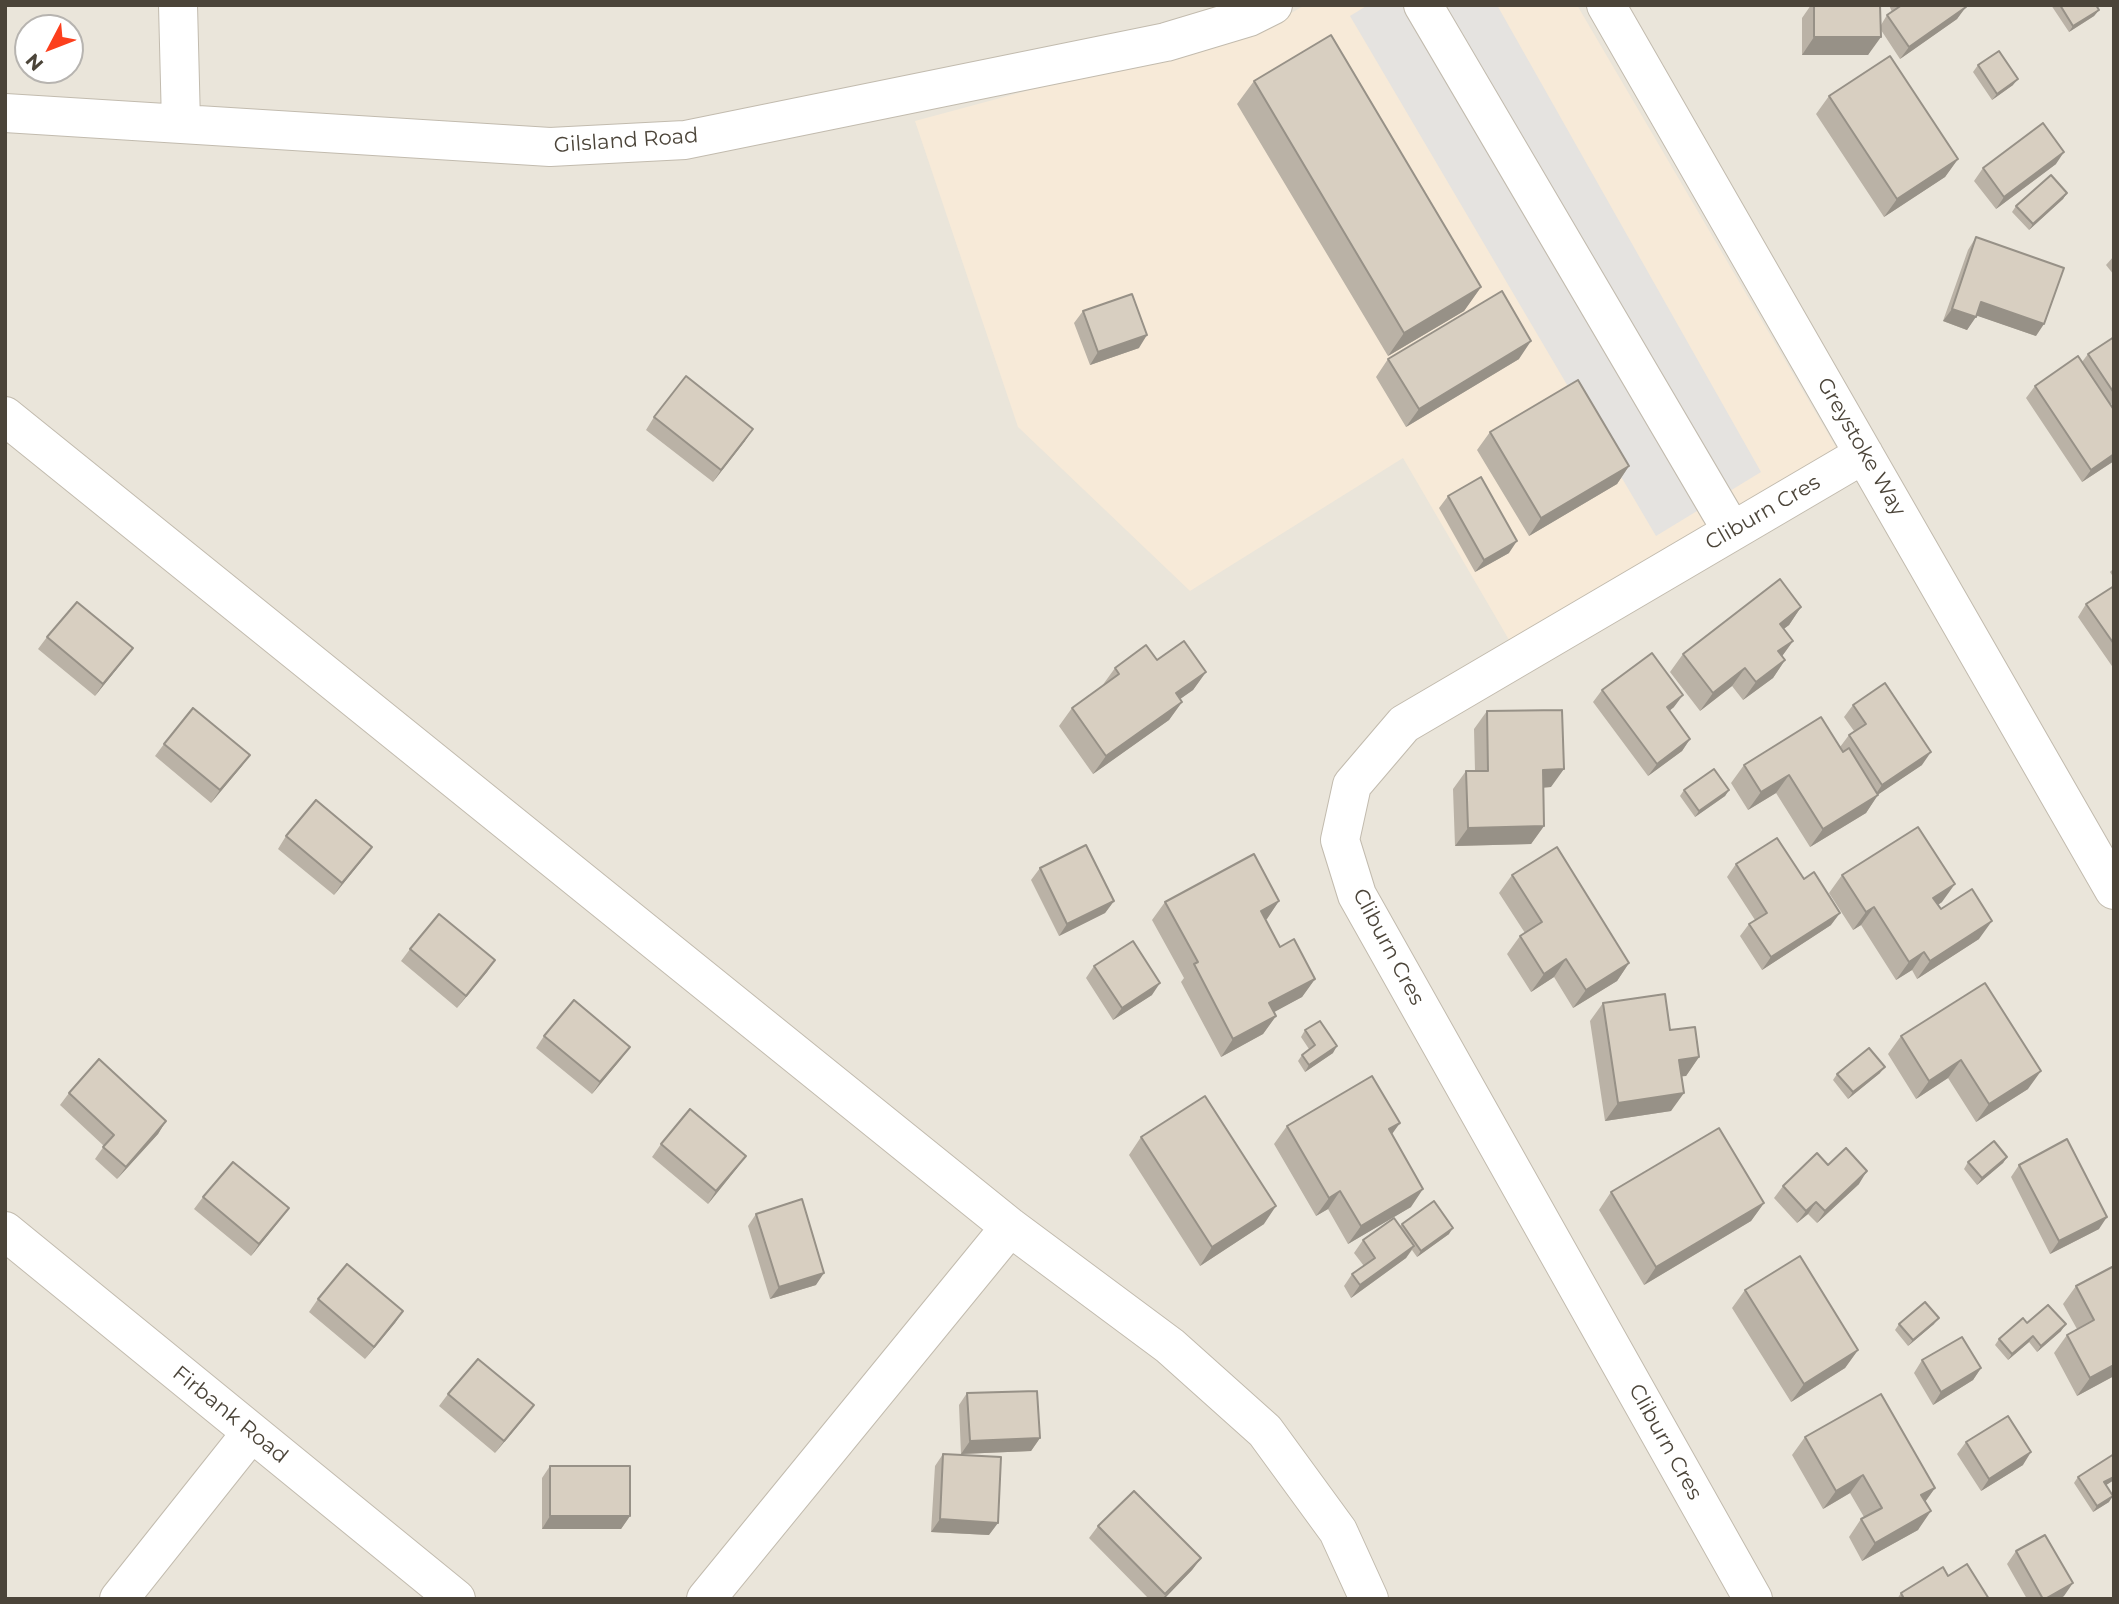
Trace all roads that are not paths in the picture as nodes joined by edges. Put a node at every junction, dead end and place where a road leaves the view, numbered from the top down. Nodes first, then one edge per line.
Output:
1 (178, 5) edge
2 (1273, 5) edge
3 (1423, 5) edge
4 (1606, 5) edge
5 (5, 113) edge
6 (181, 123) junction
7 (5, 416) edge
8 (1864, 454) junction
9 (1732, 531) junction
10 (2114, 890) edge
11 (1010, 1227) junction
12 (5, 1231) edge
13 (251, 1433) junction
14 (119, 1599) edge
15 (456, 1599) edge
16 (706, 1599) edge
17 (1369, 1599) edge
18 (1753, 1599) edge

1 - 6 street
2 - 6 street, Gilsland Road
3 - 9 street
4 - 8 street, Greystoke Way
5 - 6 street, Gilsland Road
7 - 11 street
8 - 9 street, Cliburn Cres
8 - 10 street, Greystoke Way
9 - 18 street, Cliburn Cres
11 - 16 street
11 - 17 street
12 - 13 street, Firbank Road
13 - 14 street
13 - 15 street, Firbank Road

